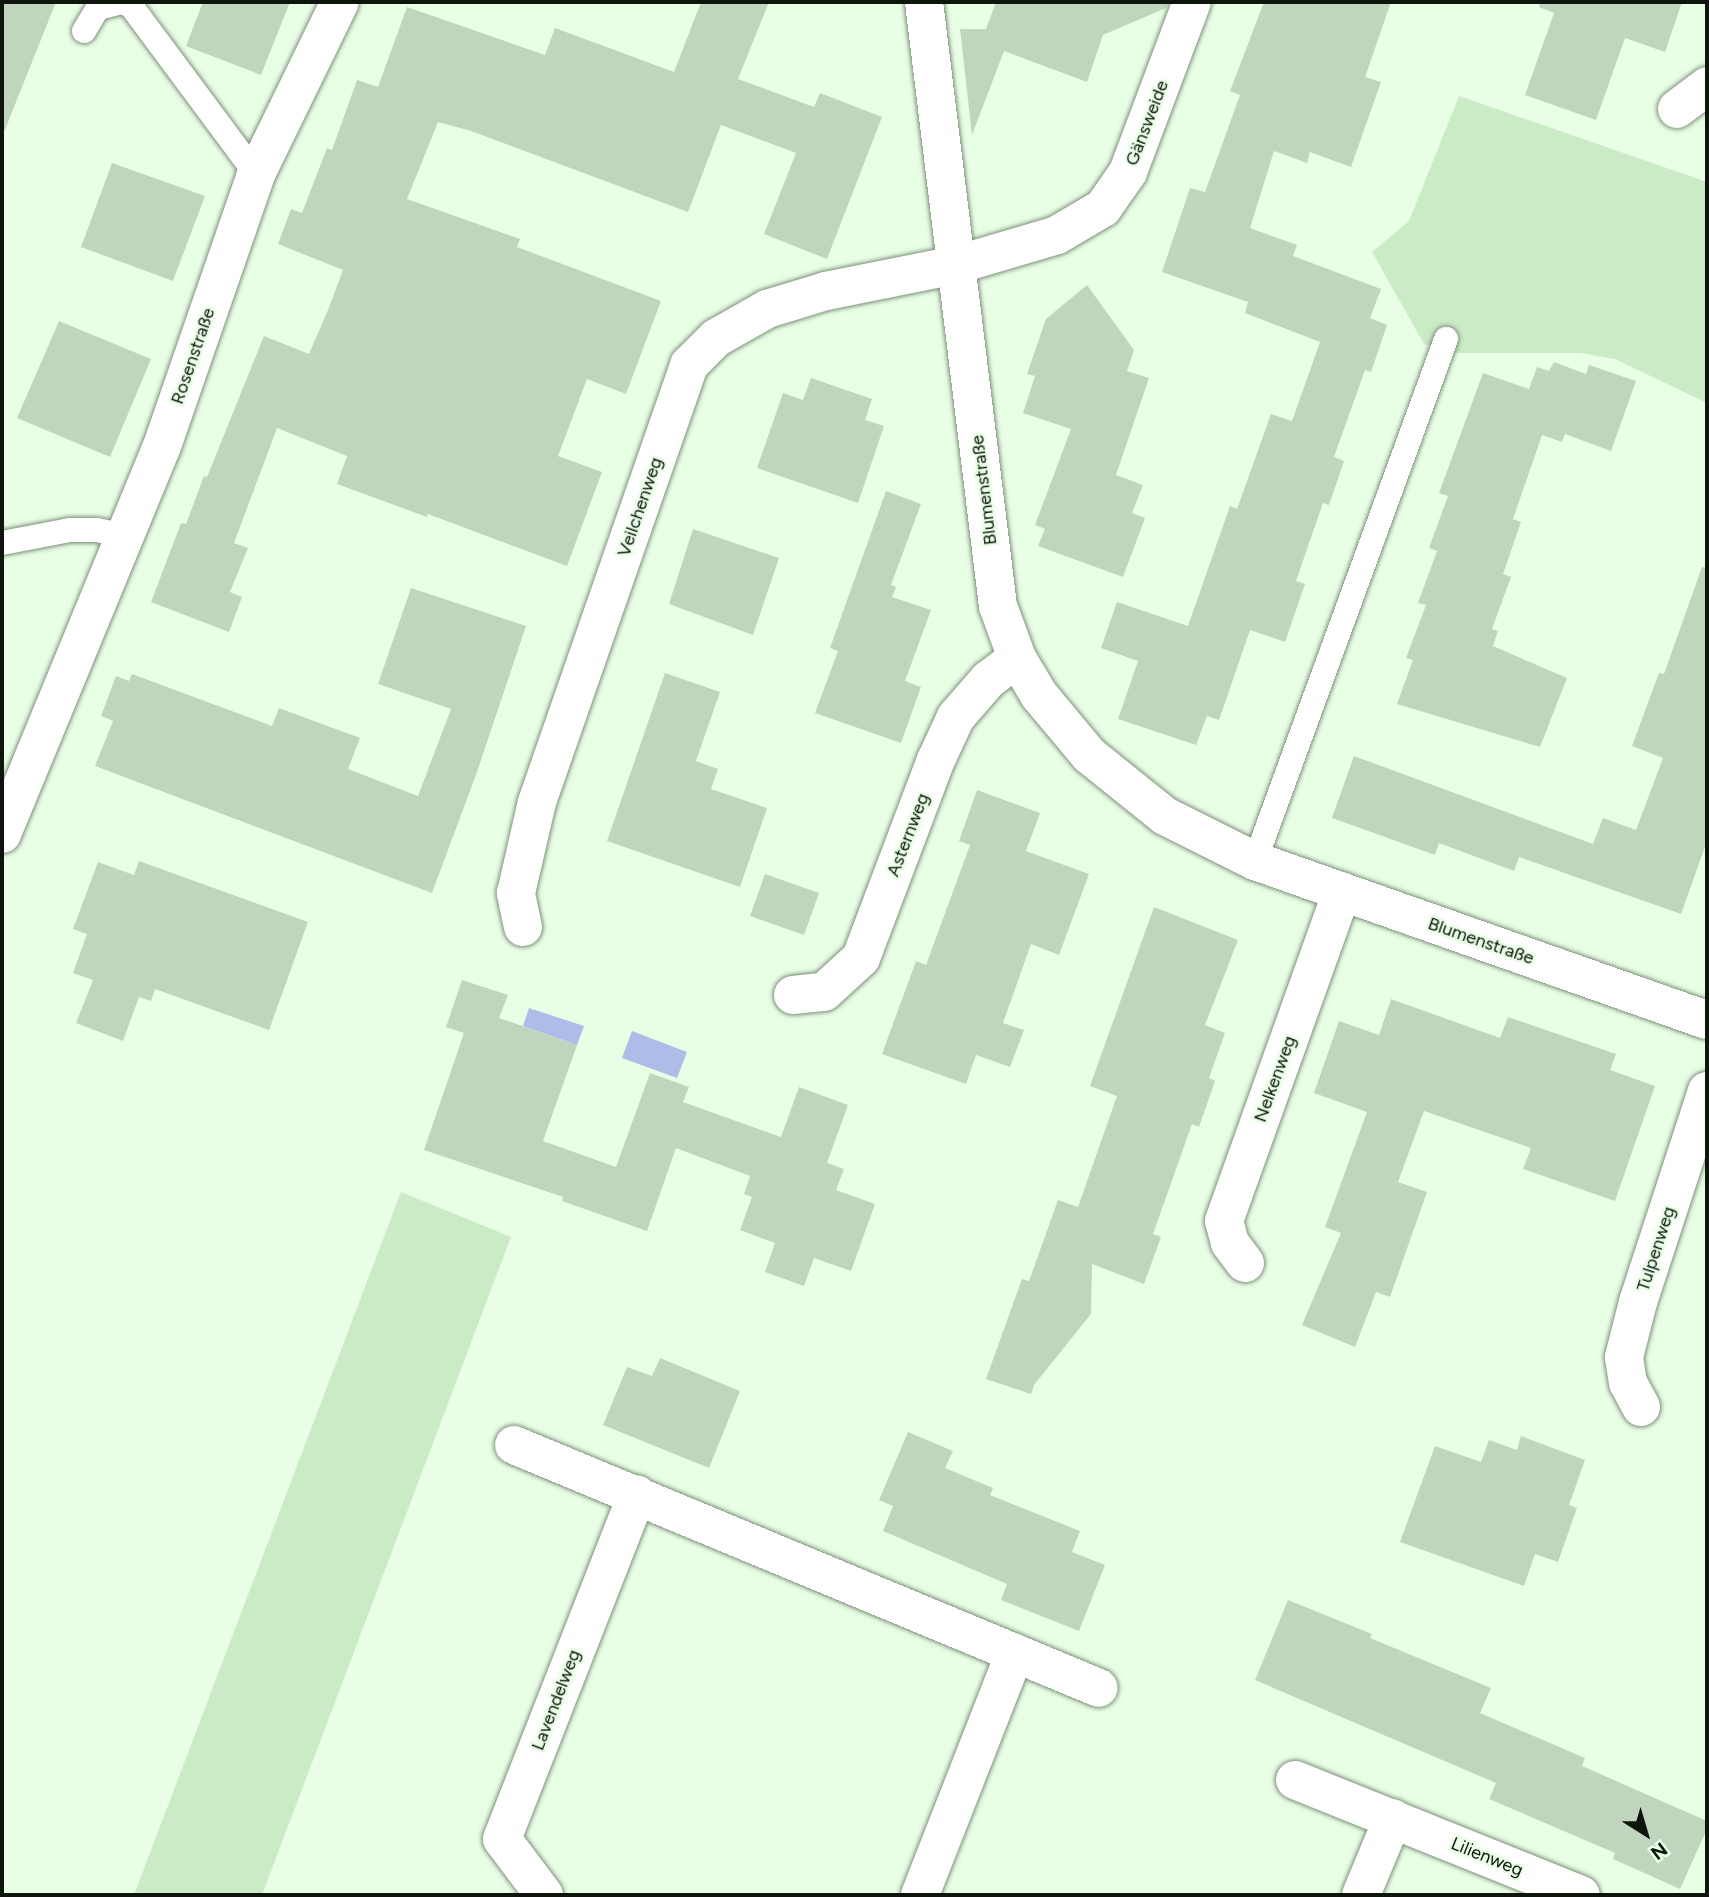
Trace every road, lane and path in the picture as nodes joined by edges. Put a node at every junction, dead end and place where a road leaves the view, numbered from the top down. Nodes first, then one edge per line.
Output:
1 (123, 2) edge
2 (340, 2) edge
3 (924, 2) edge
4 (1192, 2) edge
5 (84, 31) dead end
6 (1707, 86) edge
7 (1677, 109) dead end
8 (256, 174) junction
9 (956, 265) junction
10 (1446, 339) dead end
11 (126, 536) junction
12 (2, 543) edge
13 (1017, 657) junction
14 (2, 834) edge
15 (1255, 861) junction
16 (1342, 892) junction
17 (523, 927) dead end
18 (793, 995) dead end
19 (1707, 1020) edge
20 (1707, 1091) edge
21 (1245, 1263) dead end
22 (1641, 1407) dead end
23 (514, 1445) dead end
24 (636, 1495) junction
25 (1016, 1653) junction
26 (1099, 1688) dead end
27 (1295, 1780) dead end
28 (1393, 1818) junction
29 (544, 1895) edge
30 (920, 1895) edge
31 (1361, 1895) edge
32 (1581, 1895) edge

1 - 5 lane
1 - 8 lane
2 - 8 street, Rosenstraße
3 - 9 street, Blumenstraße
4 - 9 street, Gänsweide
6 - 7 street
8 - 11 street, Rosenstraße
9 - 13 street, Blumenstraße
9 - 17 street, Veilchenweg
10 - 15 lane
11 - 12 lane
11 - 14 street, Rosenstraße
13 - 15 street, Blumenstraße
13 - 18 street, Asternweg
15 - 16 street, Blumenstraße
16 - 19 street, Blumenstraße
16 - 21 street, Nelkenweg
20 - 22 street, Tulpenweg
23 - 24 street
24 - 25 street
24 - 29 street, Lavendelweg
25 - 26 street
25 - 30 street
27 - 28 street, Lilienweg
28 - 31 street
28 - 32 street, Lilienweg

